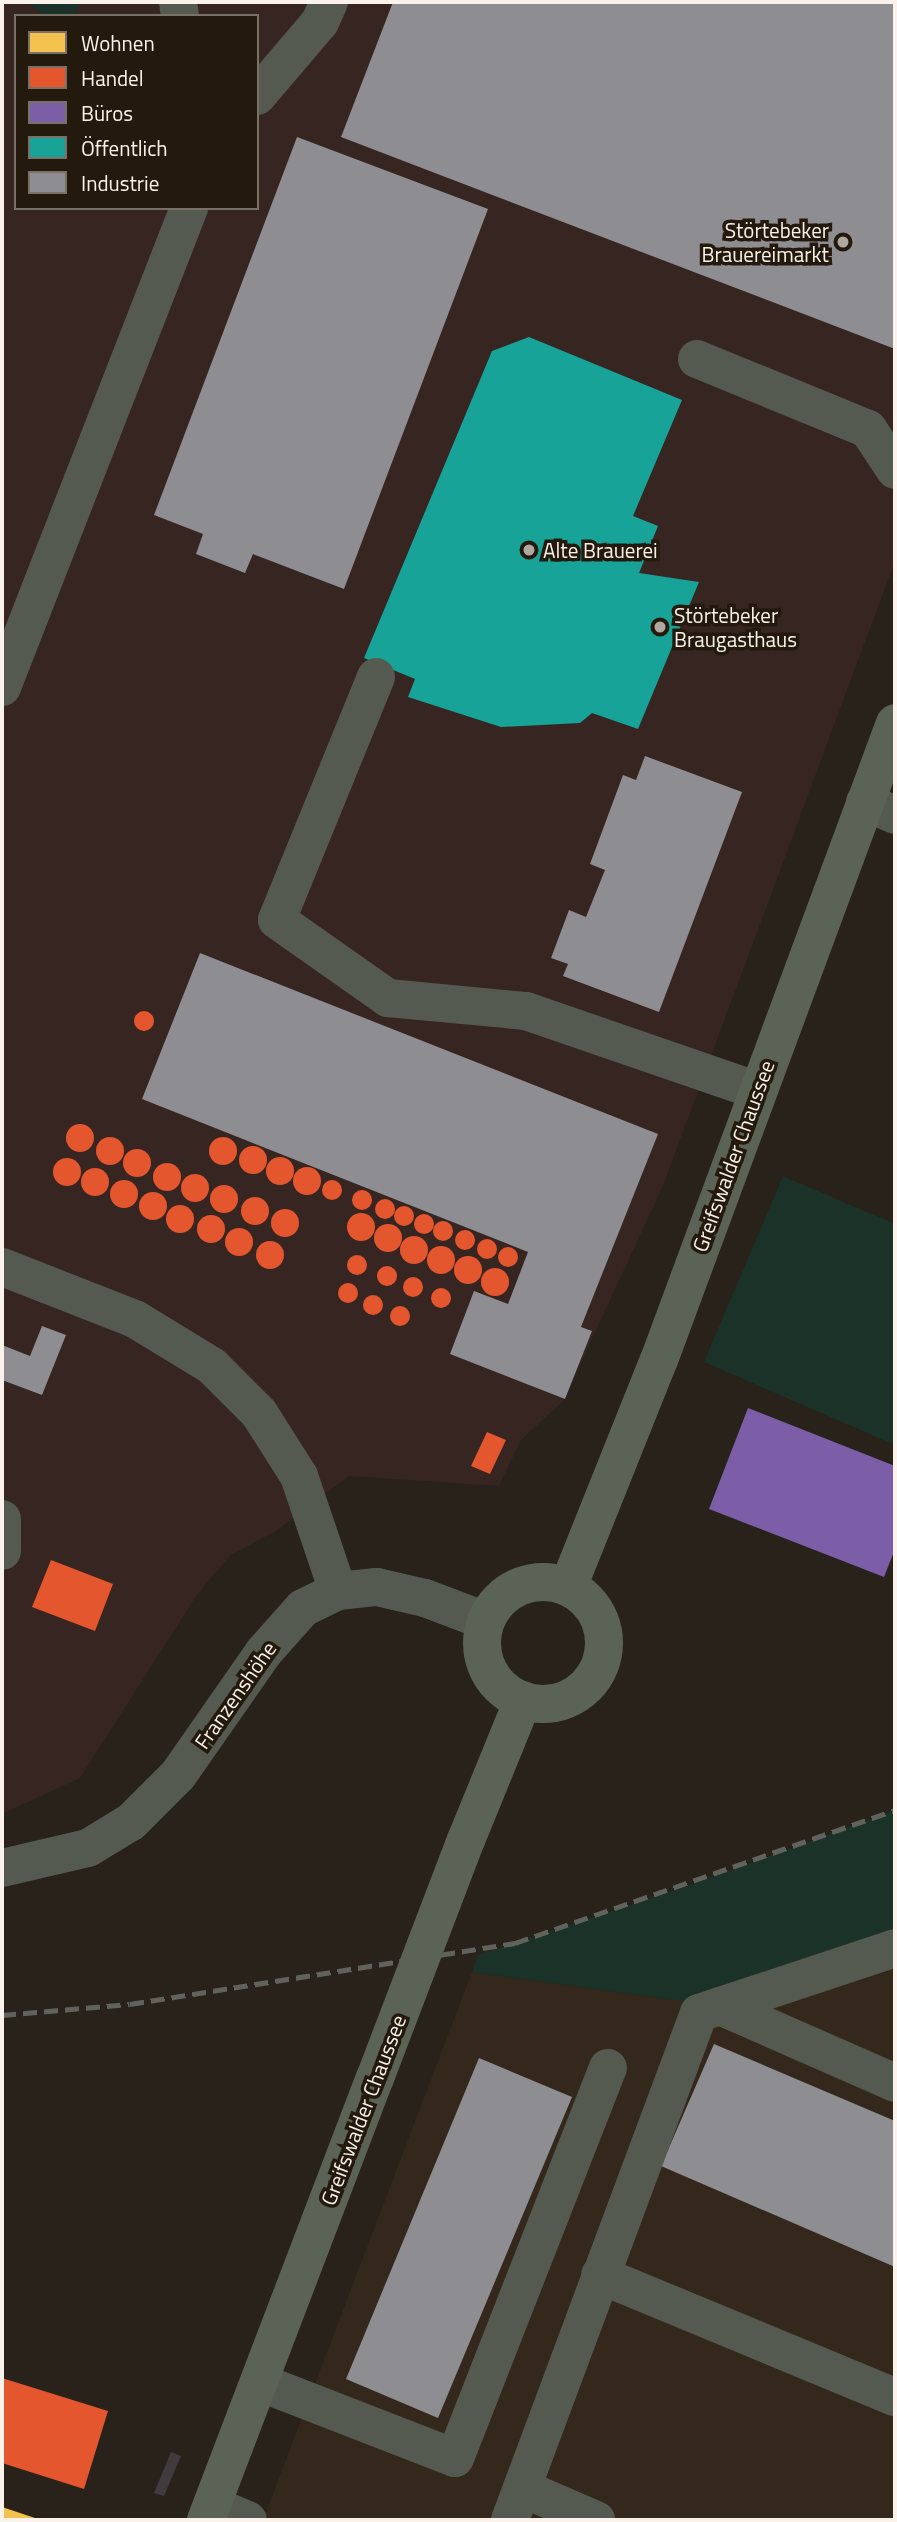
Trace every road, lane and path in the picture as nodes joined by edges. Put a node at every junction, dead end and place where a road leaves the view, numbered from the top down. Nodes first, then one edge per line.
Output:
1 (329, 2) edge
2 (259, 94) edge
3 (188, 210) edge
4 (697, 359) dead end
5 (895, 470) edge
6 (376, 677) dead end
7 (2, 687) edge
8 (895, 723) edge
9 (880, 808) edge
10 (756, 1090) junction
11 (2, 1267) edge
12 (2, 1519) edge
13 (2, 1551) edge
14 (568, 1587) junction
15 (338, 1591) junction
16 (486, 1622) junction
17 (523, 1700) junction
18 (2, 1868) edge
19 (895, 1948) edge
20 (720, 2006) junction
21 (608, 2068) dead end
22 (895, 2083) edge
23 (600, 2275) junction
24 (259, 2382) junction
25 (895, 2397) edge
26 (516, 2504) edge
27 (209, 2512) edge
28 (248, 2520) edge
29 (596, 2520) edge

1 - 2 street
3 - 7 street
4 - 5 street
6 - 10 street
8 - 9 main road, Greifswalder Chaussee
9 - 10 main road, Greifswalder Chaussee
10 - 14 main road, Greifswalder Chaussee
11 - 15 street
12 - 13 street
14 - 16 main road
14 - 17 main road
15 - 16 street, Franzenshöhe
15 - 18 street, Franzenshöhe
16 - 17 main road
17 - 24 main road, Greifswalder Chaussee, bridge
19 - 20 street
20 - 22 street
20 - 23 street
21 - 24 street
23 - 25 street
23 - 26 street
24 - 27 main road, Greifswalder Chaussee
26 - 29 street
27 - 28 street

